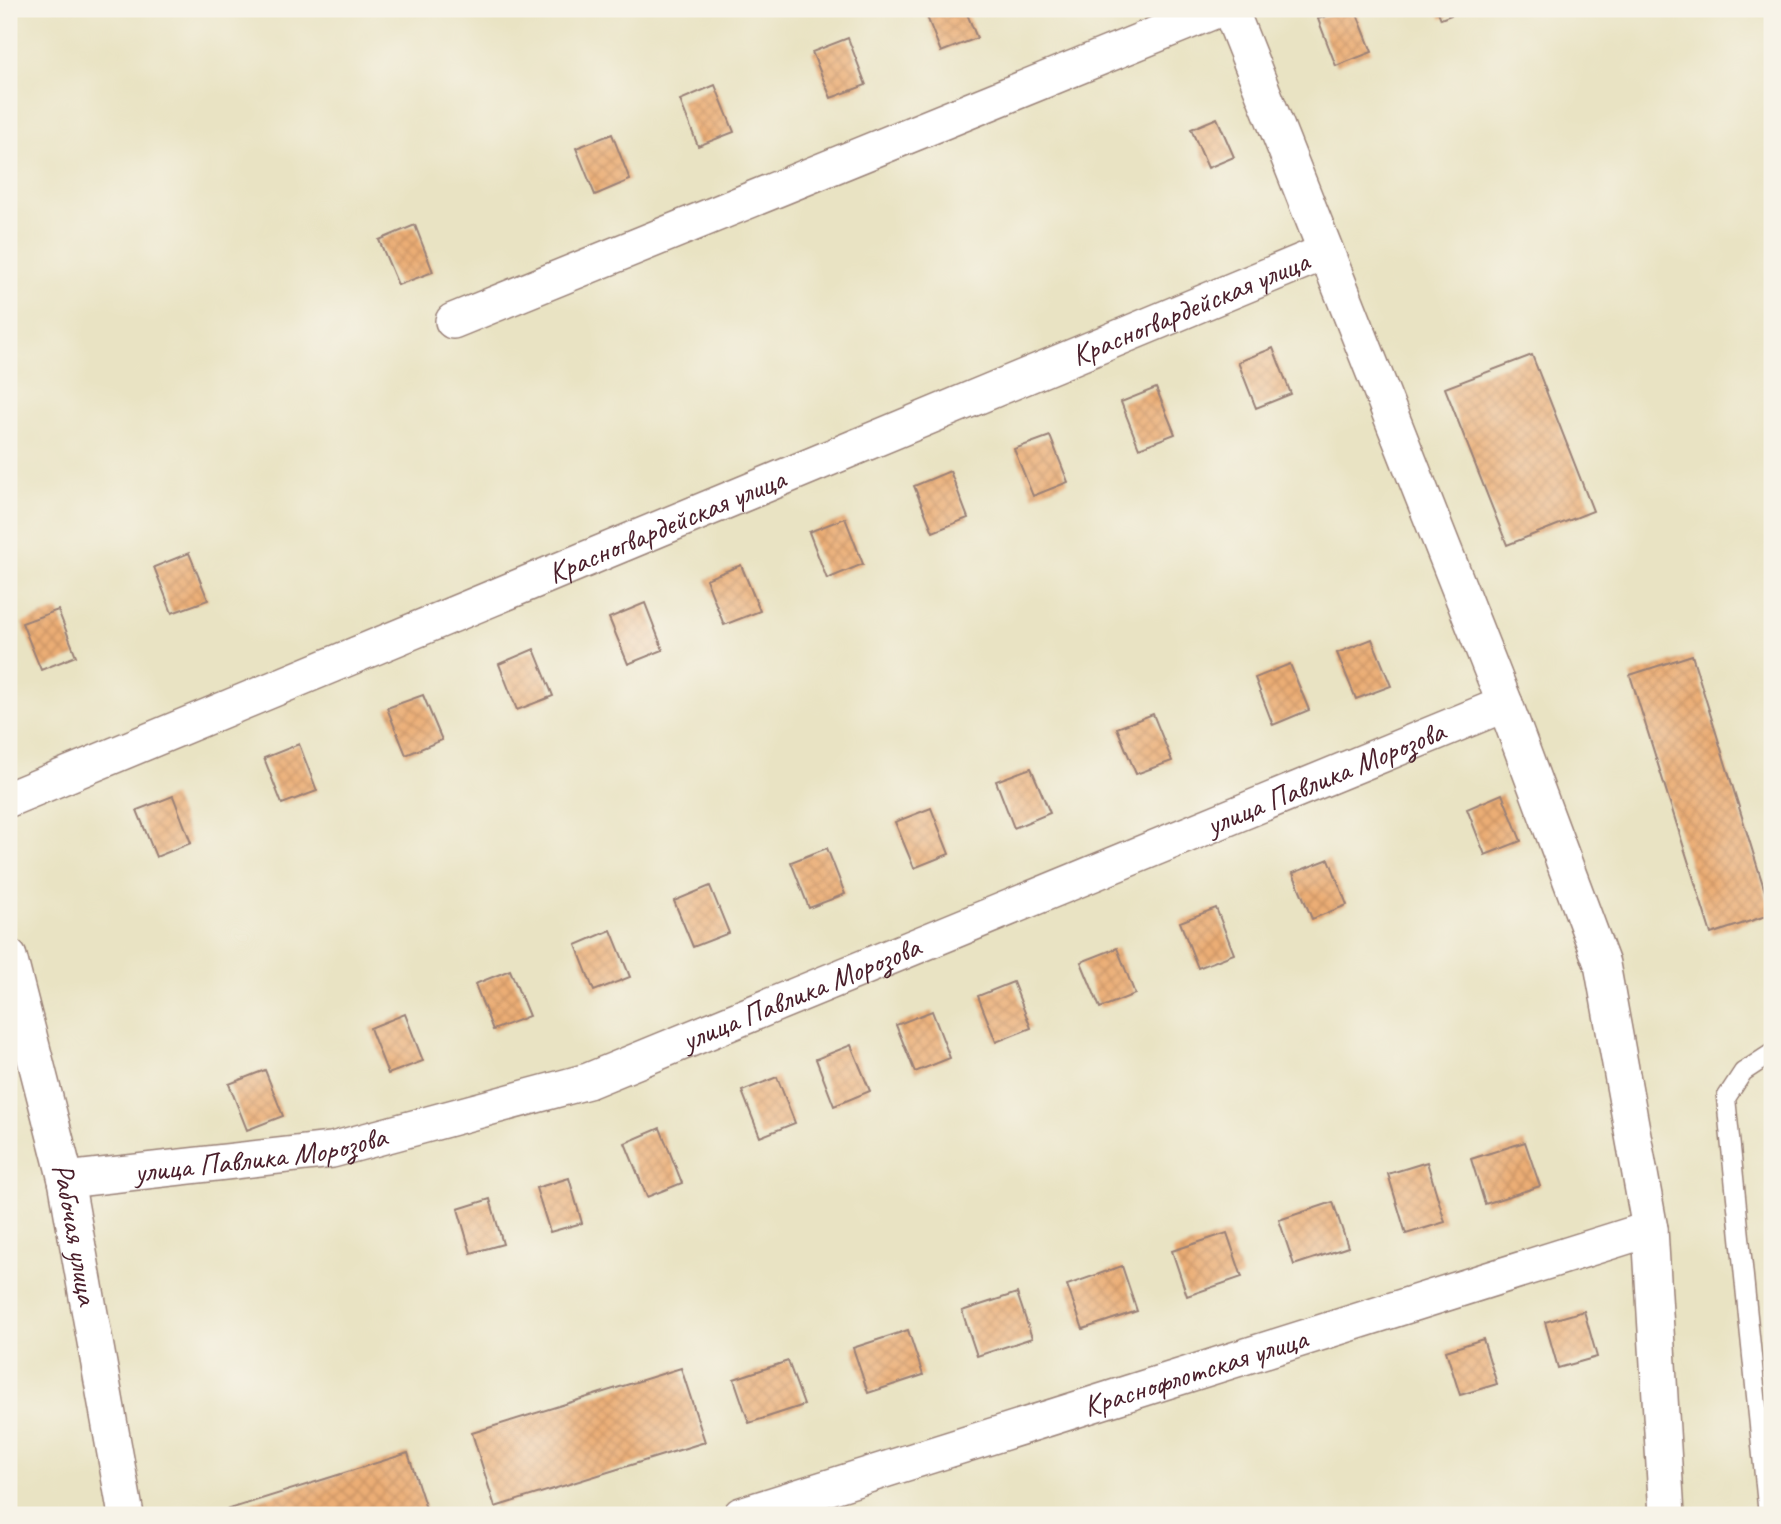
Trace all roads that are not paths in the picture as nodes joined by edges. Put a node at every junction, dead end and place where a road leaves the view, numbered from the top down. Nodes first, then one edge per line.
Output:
1 (1219, 9) edge
2 (1230, 9) edge
3 (1325, 252) junction
4 (453, 321) dead end
5 (1505, 704) junction
6 (9, 799) edge
7 (9, 957) edge
8 (1772, 1053) edge
9 (66, 1180) junction
10 (1650, 1229) junction
11 (1766, 1428) edge
12 (126, 1515) edge
13 (741, 1515) edge
14 (1667, 1515) edge
15 (1768, 1515) edge

1 - 4 street
2 - 3 street
3 - 5 street
3 - 6 street, Красногвардейская улица
5 - 9 street, улица Павлика Морозова
5 - 10 street
7 - 9 street, Рабочая улица
8 - 11 lane
9 - 12 street, Рабочая улица
10 - 13 street, Краснофлотская улица
10 - 14 street
11 - 15 lane

